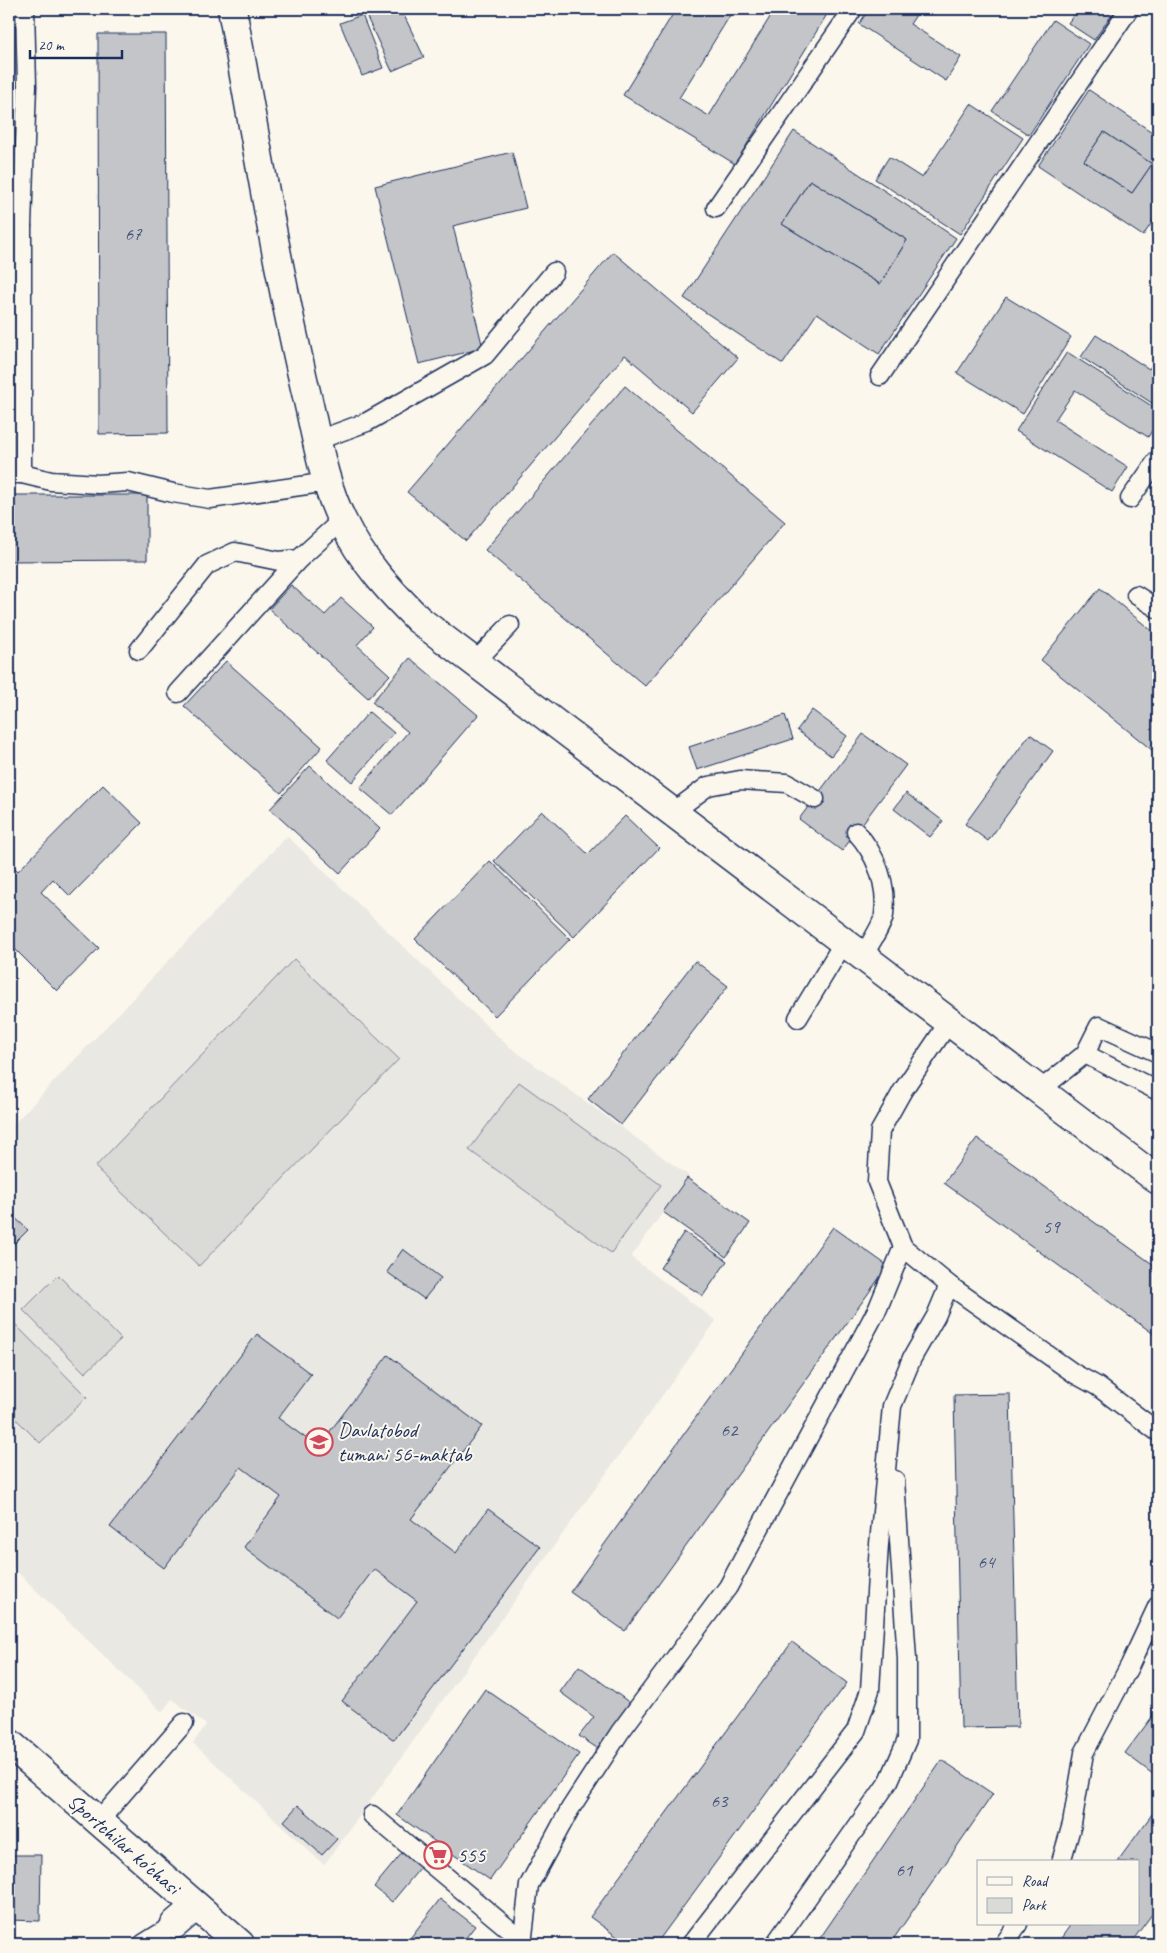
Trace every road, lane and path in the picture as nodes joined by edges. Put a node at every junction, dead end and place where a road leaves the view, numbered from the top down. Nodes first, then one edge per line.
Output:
1 (15, 9) edge
2 (24, 9) edge
3 (232, 9) edge
4 (853, 9) edge
5 (1129, 9) edge
6 (9, 12) edge
7 (716, 208) dead end
8 (15, 226) edge
9 (554, 272) dead end
10 (880, 376) dead end
11 (318, 440) junction
12 (1158, 460) edge
13 (15, 474) edge
14 (328, 482) junction
15 (1130, 499) dead end
16 (342, 520) junction
17 (299, 559) junction
18 (1136, 595) dead end
19 (1158, 609) edge
20 (510, 624) dead end
21 (139, 650) dead end
22 (475, 662) junction
23 (178, 693) dead end
24 (815, 799) dead end
25 (673, 812) junction
26 (856, 832) dead end
27 (854, 949) junction
28 (798, 1018) dead end
29 (949, 1022) junction
30 (1158, 1053) edge
31 (1085, 1054) junction
32 (1040, 1090) junction
33 (1158, 1091) edge
34 (1158, 1180) edge
35 (903, 1247) junction
36 (949, 1284) junction
37 (892, 1406) junction
38 (1158, 1432) edge
39 (1158, 1605) edge
40 (184, 1723) dead end
41 (9, 1743) edge
42 (372, 1815) dead end
43 (98, 1822) junction
44 (1062, 1860) edge
45 (196, 1906) junction
46 (175, 1924) joint
47 (1017, 1926) edge
48 (522, 1942) edge
49 (143, 1944) edge
50 (240, 1944) edge
51 (692, 1944) edge
52 (775, 1944) edge
53 (1004, 1944) edge

1 - 6 lane
2 - 8 lane
3 - 11 street
4 - 7 lane
5 - 10 lane
8 - 13 lane
9 - 11 lane
11 - 14 street
12 - 15 lane
13 - 14 lane
14 - 16 street
16 - 17 lane
16 - 22 street
17 - 21 lane
17 - 23 lane
18 - 19 lane
20 - 22 lane
22 - 25 street
24 - 25 lane
25 - 27 street
26 - 27 lane
27 - 28 lane
27 - 29 street
29 - 32 street
29 - 35 lane
30 - 31 lane
31 - 32 lane
31 - 33 lane
32 - 34 street
35 - 36 lane
35 - 48 lane
36 - 37 lane
36 - 38 lane
37 - 51 lane
37 - 52 lane
39 - 44 lane
40 - 43 lane
41 - 43 street, Sportchilar ko'chasi
42 - 48 lane
43 - 45 street, Sportchilar ko'chasi
45 - 46 street
45 - 50 street, Sportchilar ko'chasi
46 - 49 lane
47 - 53 lane

